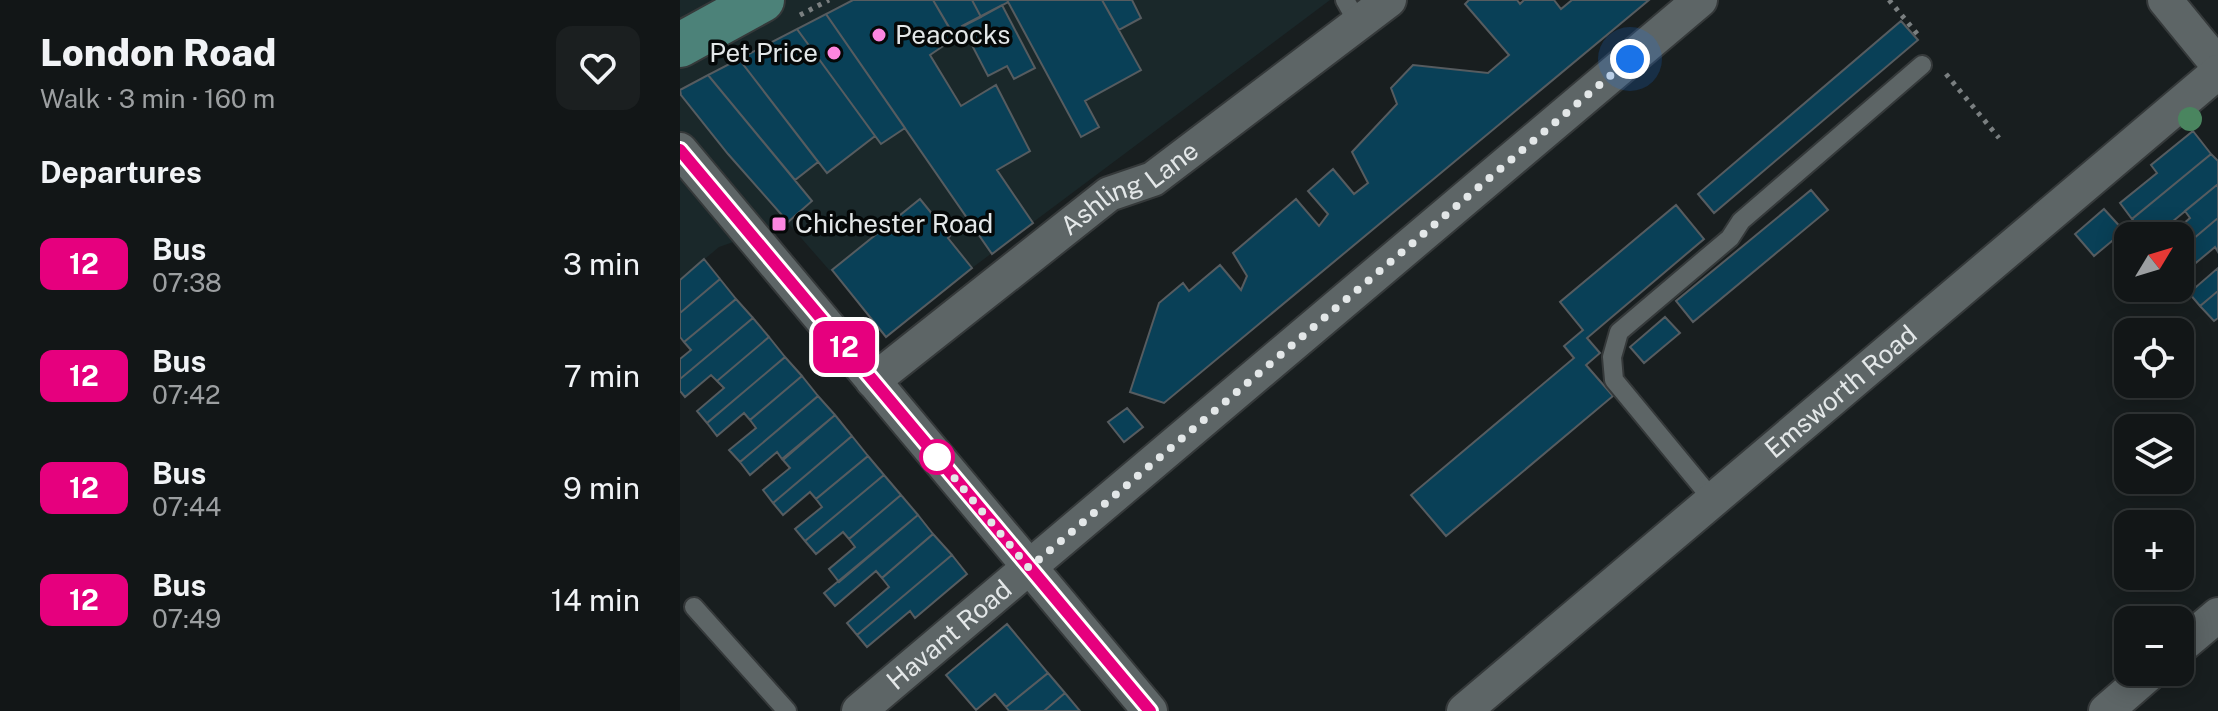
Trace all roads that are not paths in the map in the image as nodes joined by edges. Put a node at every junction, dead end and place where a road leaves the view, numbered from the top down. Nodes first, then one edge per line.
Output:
1 (762, 0) edge
2 (1389, 0) edge
3 (1700, 0) edge
4 (2165, 0) edge
5 (1351, 12) edge
6 (680, 45) edge
7 (1922, 65) dead end
8 (2218, 65) edge
9 (2218, 72) edge
10 (680, 150) edge
11 (873, 381) junction
12 (1713, 500) junction
13 (1029, 568) junction
14 (694, 607) dead end
15 (2218, 615) edge
16 (2194, 635) edge
17 (2135, 686) edge
18 (787, 711) edge
19 (859, 711) edge
20 (1150, 711) edge
21 (1464, 711) edge
22 (2106, 711) edge

1 - 6 main road
2 - 5 street, Ashling Lane
3 - 13 street, Havant Road
4 - 8 street
5 - 11 street, Ashling Lane
7 - 12 lane
9 - 12 street, Emsworth Road
10 - 11 street
11 - 13 street
12 - 21 street, Emsworth Road
13 - 19 street, Havant Road
13 - 20 street
14 - 18 lane
15 - 16 street
17 - 22 street

